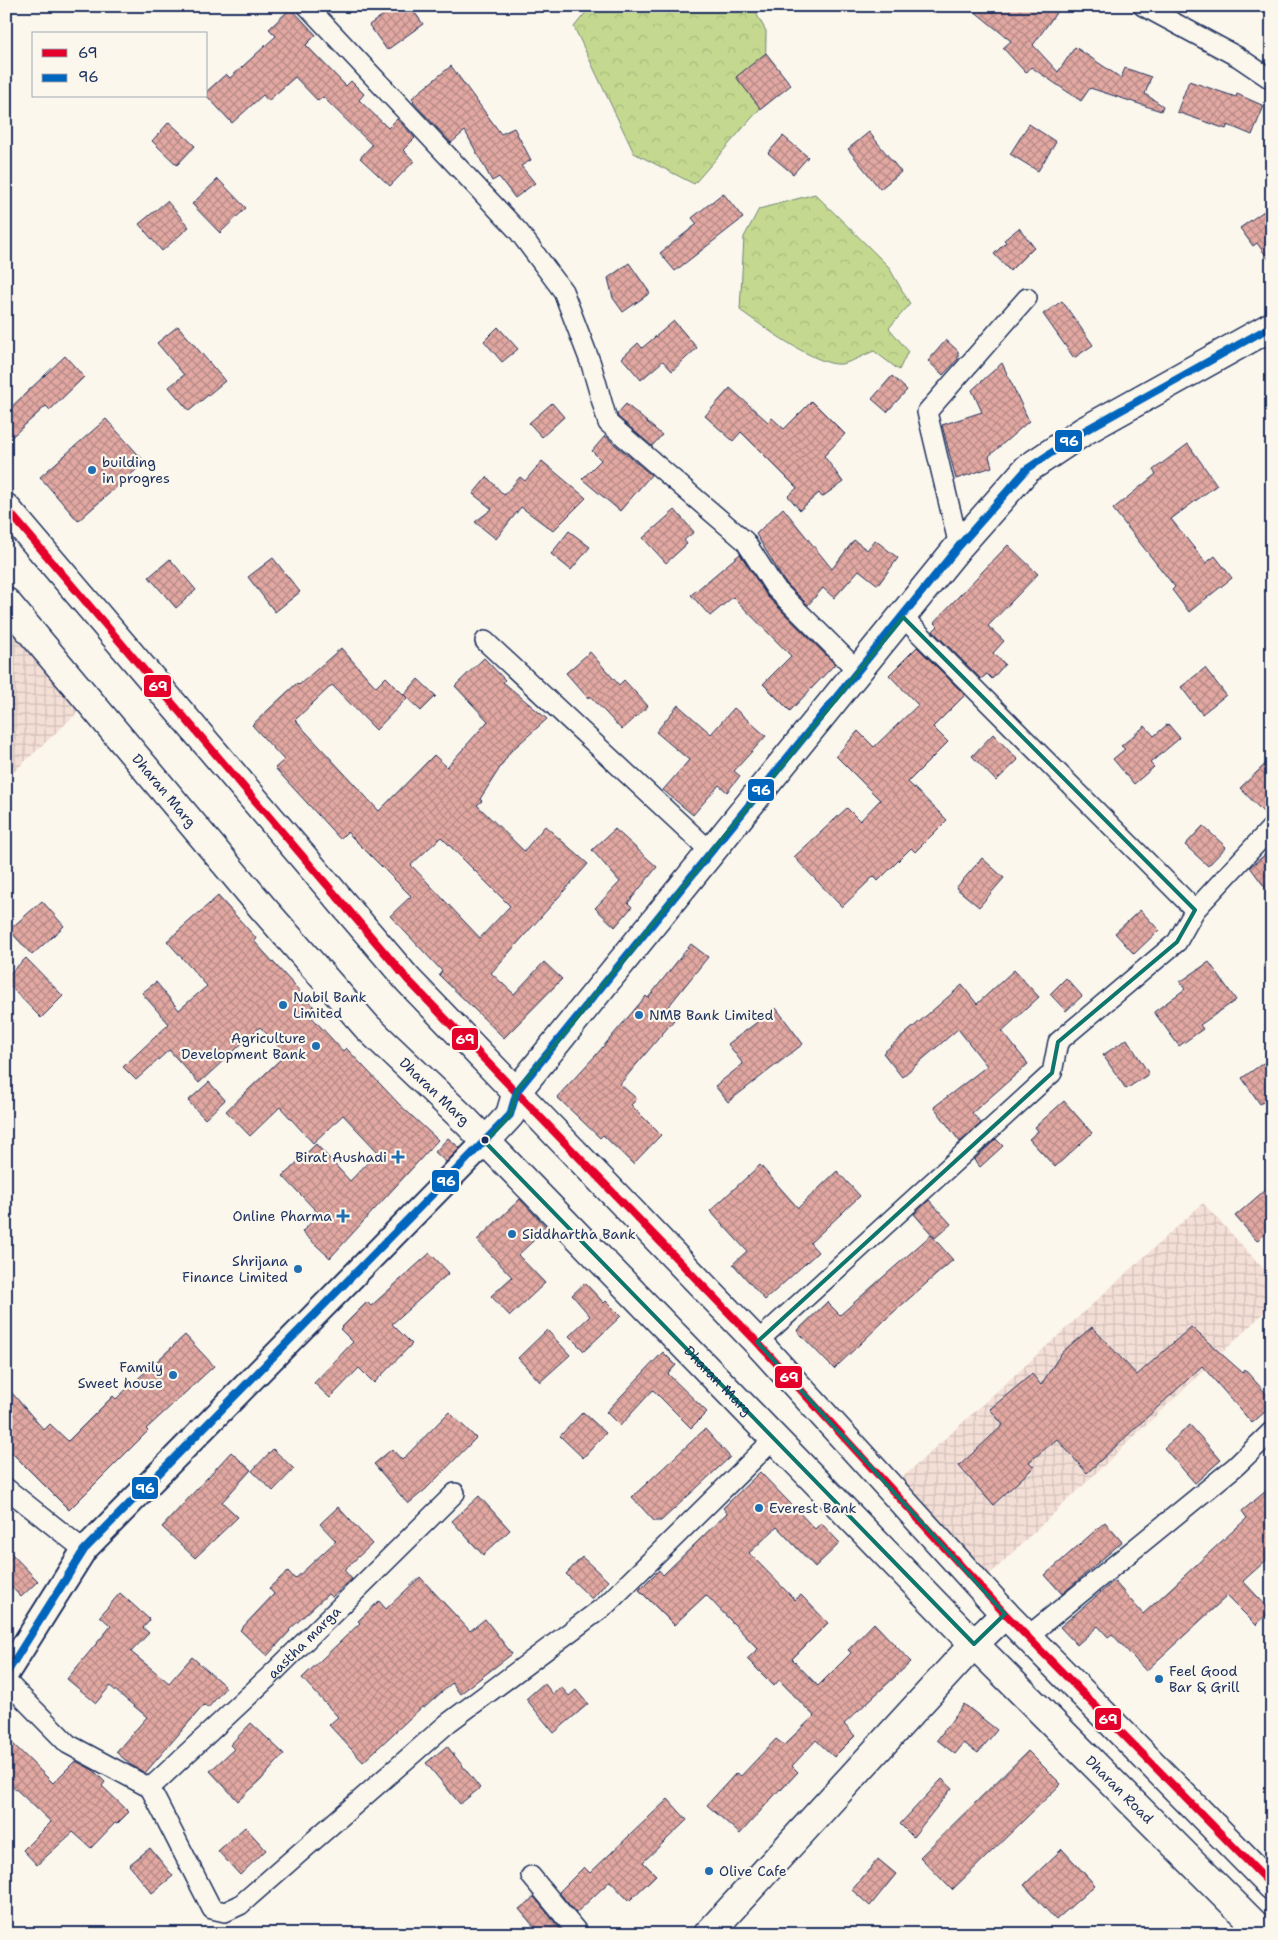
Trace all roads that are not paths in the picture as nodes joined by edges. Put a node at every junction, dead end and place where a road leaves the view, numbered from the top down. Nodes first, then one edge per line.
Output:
1 (307, 6) edge
2 (1144, 6) edge
3 (1272, 80) edge
4 (1027, 298) dead end
5 (1272, 326) edge
6 (6, 508) edge
7 (959, 546) junction
8 (6, 602) edge
9 (903, 617) junction
10 (485, 641) dead end
11 (858, 671) junction
12 (1272, 827) edge
13 (711, 852) junction
14 (1195, 910) junction
15 (517, 1091) junction
16 (486, 1142) junction
17 (757, 1342) junction
18 (1272, 1431) edge
19 (775, 1438) junction
20 (6, 1488) edge
21 (455, 1493) dead end
22 (84, 1550) junction
23 (1006, 1614) junction
24 (1028, 1636) junction
25 (974, 1644) junction
26 (6, 1674) edge
27 (6, 1681) edge
28 (150, 1788) junction
29 (531, 1876) dead end
30 (1272, 1886) edge
31 (579, 1934) edge
32 (708, 1934) edge
33 (1264, 1934) edge

1 - 11 street
2 - 3 street
4 - 7 street
5 - 7 main road
6 - 15 main road
7 - 9 main road
8 - 16 main road, Dharan Marg
9 - 11 main road
9 - 14 street
10 - 13 street
11 - 13 main road
12 - 14 street
13 - 15 main road
14 - 17 street
15 - 16 main road
15 - 17 main road
16 - 19 main road, Dharan Marg
16 - 22 street
17 - 23 main road
18 - 24 street
19 - 25 main road, Dharan Marg
19 - 28 street
20 - 22 street
21 - 28 street, aastha marga
22 - 26 street
23 - 24 main road
23 - 25 main road
24 - 30 main road
25 - 32 main road
25 - 33 main road, Dharan Road
27 - 28 street
29 - 31 street

